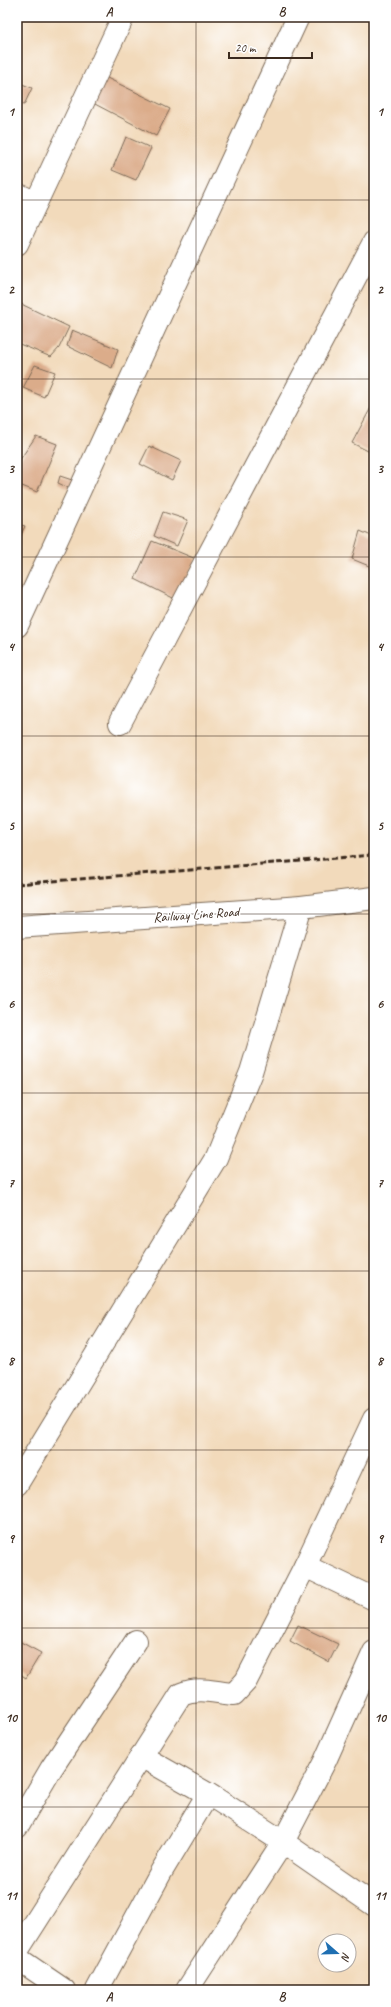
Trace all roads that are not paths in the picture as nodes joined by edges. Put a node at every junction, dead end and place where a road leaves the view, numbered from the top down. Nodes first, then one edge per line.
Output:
1 (123, 17) edge
2 (298, 17) edge
3 (17, 194) edge
4 (36, 203) junction
5 (374, 242) edge
6 (17, 244) edge
7 (17, 626) edge
8 (120, 723) dead end
9 (374, 898) edge
10 (300, 906) junction
11 (17, 927) edge
12 (374, 1419) edge
13 (17, 1484) edge
14 (305, 1566) junction
15 (374, 1599) edge
16 (136, 1641) dead end
17 (374, 1652) edge
18 (141, 1756) junction
19 (208, 1794) junction
20 (17, 1826) edge
21 (283, 1842) junction
22 (374, 1905) edge
23 (17, 1951) edge
24 (17, 1958) edge
25 (64, 1990) edge
26 (97, 1990) edge
27 (187, 1990) edge

1 - 4 street
2 - 7 street
3 - 4 street
4 - 6 street
5 - 8 street
9 - 10 street, Railway Line Road
10 - 11 street, Railway Line Road
10 - 13 street
12 - 14 street
14 - 15 street
14 - 18 street
16 - 20 street
17 - 21 street
18 - 19 street
18 - 23 street
19 - 21 street
19 - 26 street
21 - 22 street
21 - 27 street
24 - 25 street

